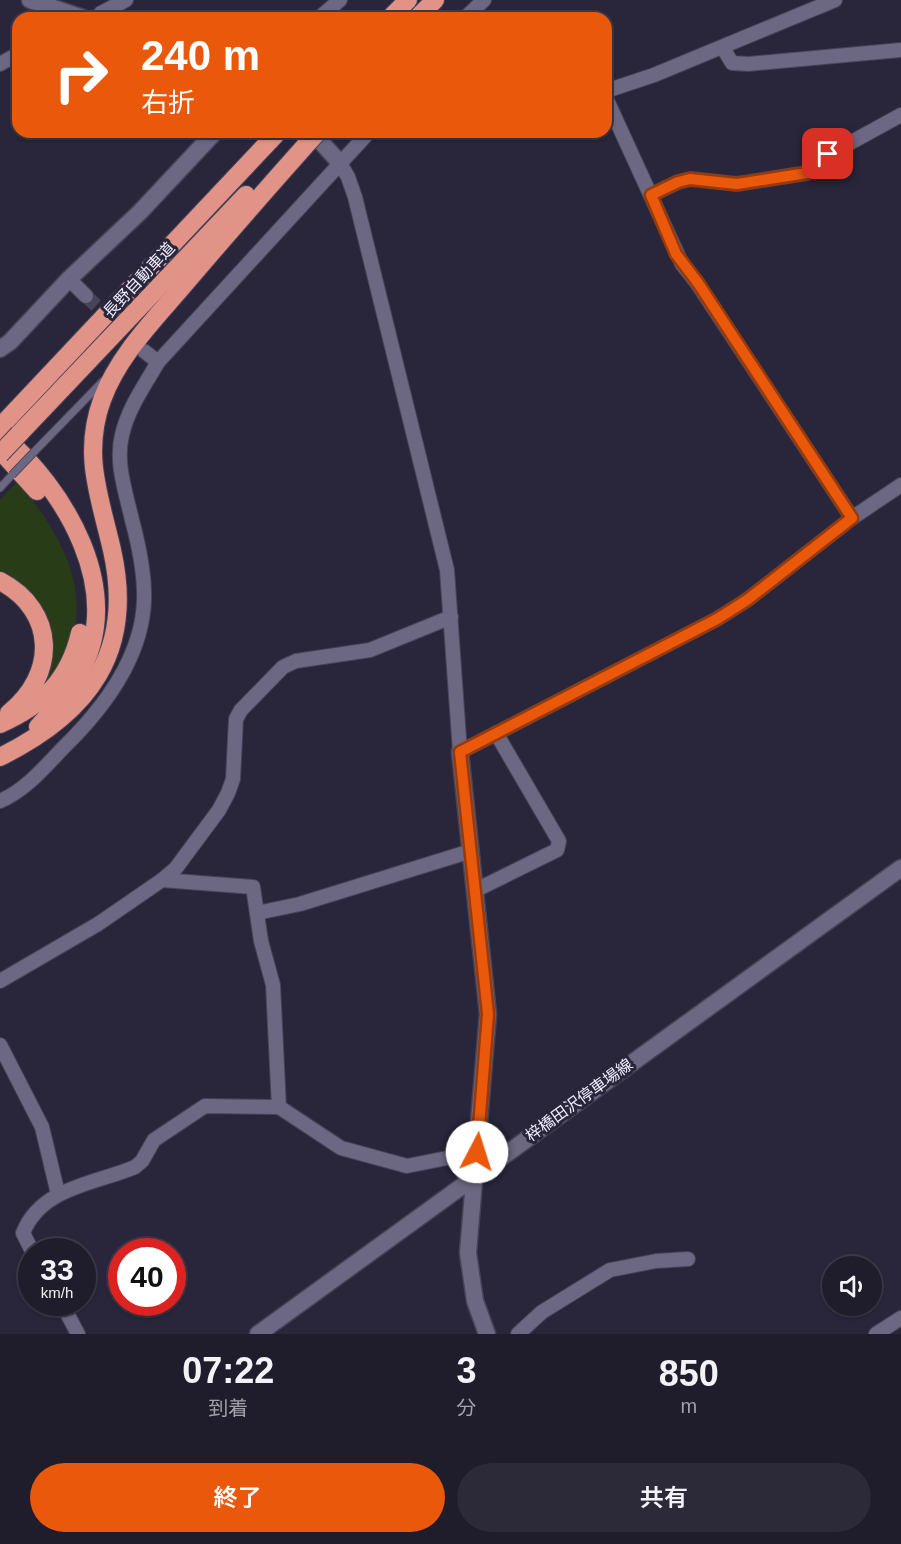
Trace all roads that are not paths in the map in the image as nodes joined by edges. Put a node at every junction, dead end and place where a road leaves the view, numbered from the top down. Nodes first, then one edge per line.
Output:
1 (126, 0) edge
2 (340, 0) edge
3 (408, 0) edge
4 (435, 0) edge
5 (484, 0) edge
6 (835, 0) edge
7 (44, 2) edge
8 (325, 9) edge
9 (68, 12) edge
10 (103, 12) edge
11 (396, 12) edge
12 (423, 12) edge
13 (471, 12) edge
14 (723, 48) junction
15 (901, 50) edge
16 (612, 89) edge
17 (612, 111) edge
18 (901, 115) edge
19 (209, 138) edge
20 (272, 138) edge
21 (304, 138) edge
22 (304, 138) edge
23 (306, 138) edge
24 (363, 138) edge
25 (340, 163) junction
26 (651, 195) junction
27 (69, 279) junction
28 (86, 296) tunnel mouth
29 (0, 349) edge
30 (144, 351) tunnel mouth
31 (158, 362) junction
32 (116, 370) junction
33 (1, 424) edge
34 (0, 452) edge
35 (901, 485) edge
36 (0, 488) edge
37 (852, 518) junction
38 (0, 581) edge
39 (451, 617) junction
40 (0, 720) edge
41 (0, 724) edge
42 (496, 733) junction
43 (460, 752) junction
44 (2, 756) edge
45 (0, 801) edge
46 (471, 851) junction
47 (901, 868) edge
48 (162, 880) junction
49 (476, 890) junction
50 (257, 913) junction
51 (0, 981) edge
52 (0, 1045) edge
53 (279, 1107) junction
54 (477, 1152) junction
55 (474, 1176) junction
56 (58, 1194) junction
57 (26, 1238) edge
58 (688, 1259) dead end
59 (68, 1316) edge
60 (901, 1318) edge
61 (78, 1334) edge
62 (258, 1334) edge
63 (487, 1334) edge
64 (518, 1334) edge
65 (876, 1334) edge

1 - 10 street
2 - 8 street
3 - 11 highway
4 - 12 highway
5 - 13 street
6 - 14 street
7 - 9 street
14 - 15 street
14 - 16 street
17 - 26 street
18 - 26 street
19 - 27 street
20 - 33 highway, 長野自動車道
21 - 32 highway
22 - 34 highway, 長野自動車道, bridge
23 - 25 street
24 - 25 street
25 - 31 street
25 - 39 street
26 - 37 street
27 - 28 street
27 - 29 street
30 - 31 street
31 - 45 street
32 - 36 lane, bridge
32 - 44 highway
33 - 44 highway
34 - 41 highway
35 - 37 street
37 - 42 street
38 - 40 highway
39 - 43 street
39 - 48 street
42 - 43 street
42 - 49 street
43 - 46 street
46 - 49 street
46 - 50 street
47 - 55 street, 梓橋田沢停車場線
48 - 50 street
48 - 51 street
49 - 54 street
50 - 53 street
52 - 56 street
53 - 54 street
53 - 56 street
54 - 55 street
55 - 62 street, 梓橋田沢停車場線
55 - 63 street
56 - 57 street
58 - 64 street
59 - 61 street
60 - 65 street

